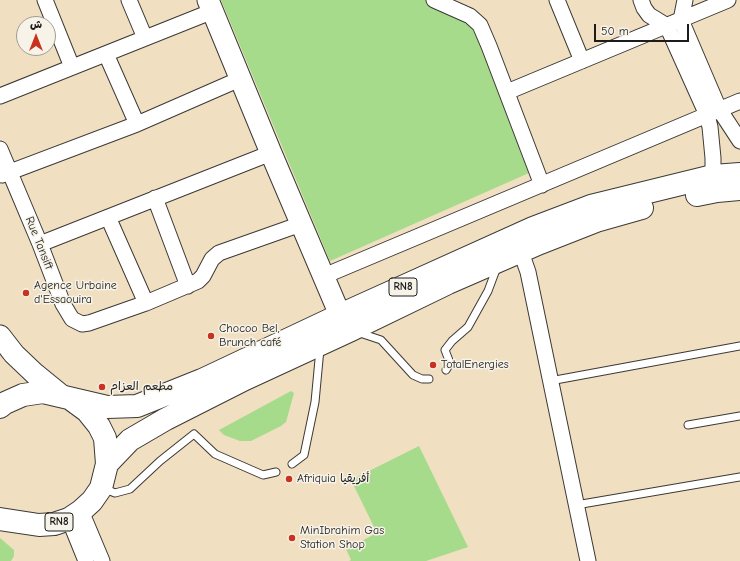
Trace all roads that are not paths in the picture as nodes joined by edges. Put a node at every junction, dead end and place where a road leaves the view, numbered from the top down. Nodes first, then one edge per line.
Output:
1 (45, 0) edge
2 (129, 0) edge
3 (434, 0) edge
4 (557, 0) edge
5 (641, 0) edge
6 (685, 0) edge
7 (728, 0) edge
8 (211, 6) edge
9 (681, 20) junction
10 (668, 26) junction
11 (145, 38) junction
12 (106, 54) junction
13 (582, 61) junction
14 (72, 67) junction
15 (240, 79) junction
16 (507, 92) junction
17 (0, 96) edge
18 (740, 100) edge
19 (713, 112) junction
20 (136, 124) junction
21 (740, 141) edge
22 (0, 149) edge
23 (271, 153) junction
24 (5, 173) edge
25 (740, 174) edge
26 (713, 176) junction
27 (542, 185) junction
28 (740, 189) edge
29 (155, 198) junction
30 (108, 217) junction
31 (301, 224) junction
32 (40, 244) junction
33 (521, 252) junction
34 (498, 262) junction
35 (324, 276) junction
36 (188, 286) junction
37 (146, 303) junction
38 (346, 322) junction
39 (0, 336) edge
40 (320, 344) junction
41 (740, 346) edge
42 (446, 370) dead end
43 (429, 379) dead end
44 (550, 380) junction
45 (67, 398) junction
46 (0, 407) edge
47 (740, 416) edge
48 (688, 425) dead end
49 (107, 464) junction
50 (292, 464) dead end
51 (276, 472) dead end
52 (740, 477) edge
53 (101, 488) junction
54 (576, 505) junction
55 (0, 511) edge
56 (75, 515) junction
57 (10, 520) edge
58 (86, 561) edge
59 (102, 561) edge
60 (588, 561) edge

1 - 14 street
2 - 11 street
3 - 16 street
4 - 13 street
5 - 10 street
6 - 9 street
7 - 9 street
8 - 11 street
8 - 15 street
9 - 10 street
9 - 19 street
10 - 13 street
10 - 19 street
11 - 12 street
12 - 14 street
12 - 20 street
13 - 16 street
14 - 17 street
15 - 20 street
15 - 23 street
16 - 27 street
18 - 19 street
19 - 21 street
19 - 26 street
19 - 27 street
20 - 24 street
22 - 24 street, Rue Tansift
23 - 29 street
23 - 31 street
24 - 32 street, Rue Tansift
25 - 26 highway, RN8
26 - 38 highway, RN8
27 - 35 street
28 - 33 highway, RN8
29 - 30 street
29 - 36 street
30 - 32 street
30 - 37 street
31 - 35 street
31 - 36 street
32 - 37 street, Rue Tansift
33 - 34 highway, RN8
33 - 44 street
34 - 38 highway, RN8
34 - 42 lane
35 - 38 street
36 - 37 street
38 - 40 highway, RN8
38 - 43 lane
38 - 45 highway, RN8
39 - 45 street
40 - 49 highway, RN8
40 - 50 lane
41 - 44 lane
44 - 54 street
45 - 46 highway, RN8
45 - 49 highway, RN8
47 - 48 lane
49 - 53 highway, RN8
51 - 53 lane
52 - 54 lane
53 - 56 highway, RN8
54 - 60 street
55 - 57 highway, RN8
56 - 57 highway, RN8
56 - 58 street
56 - 59 street

